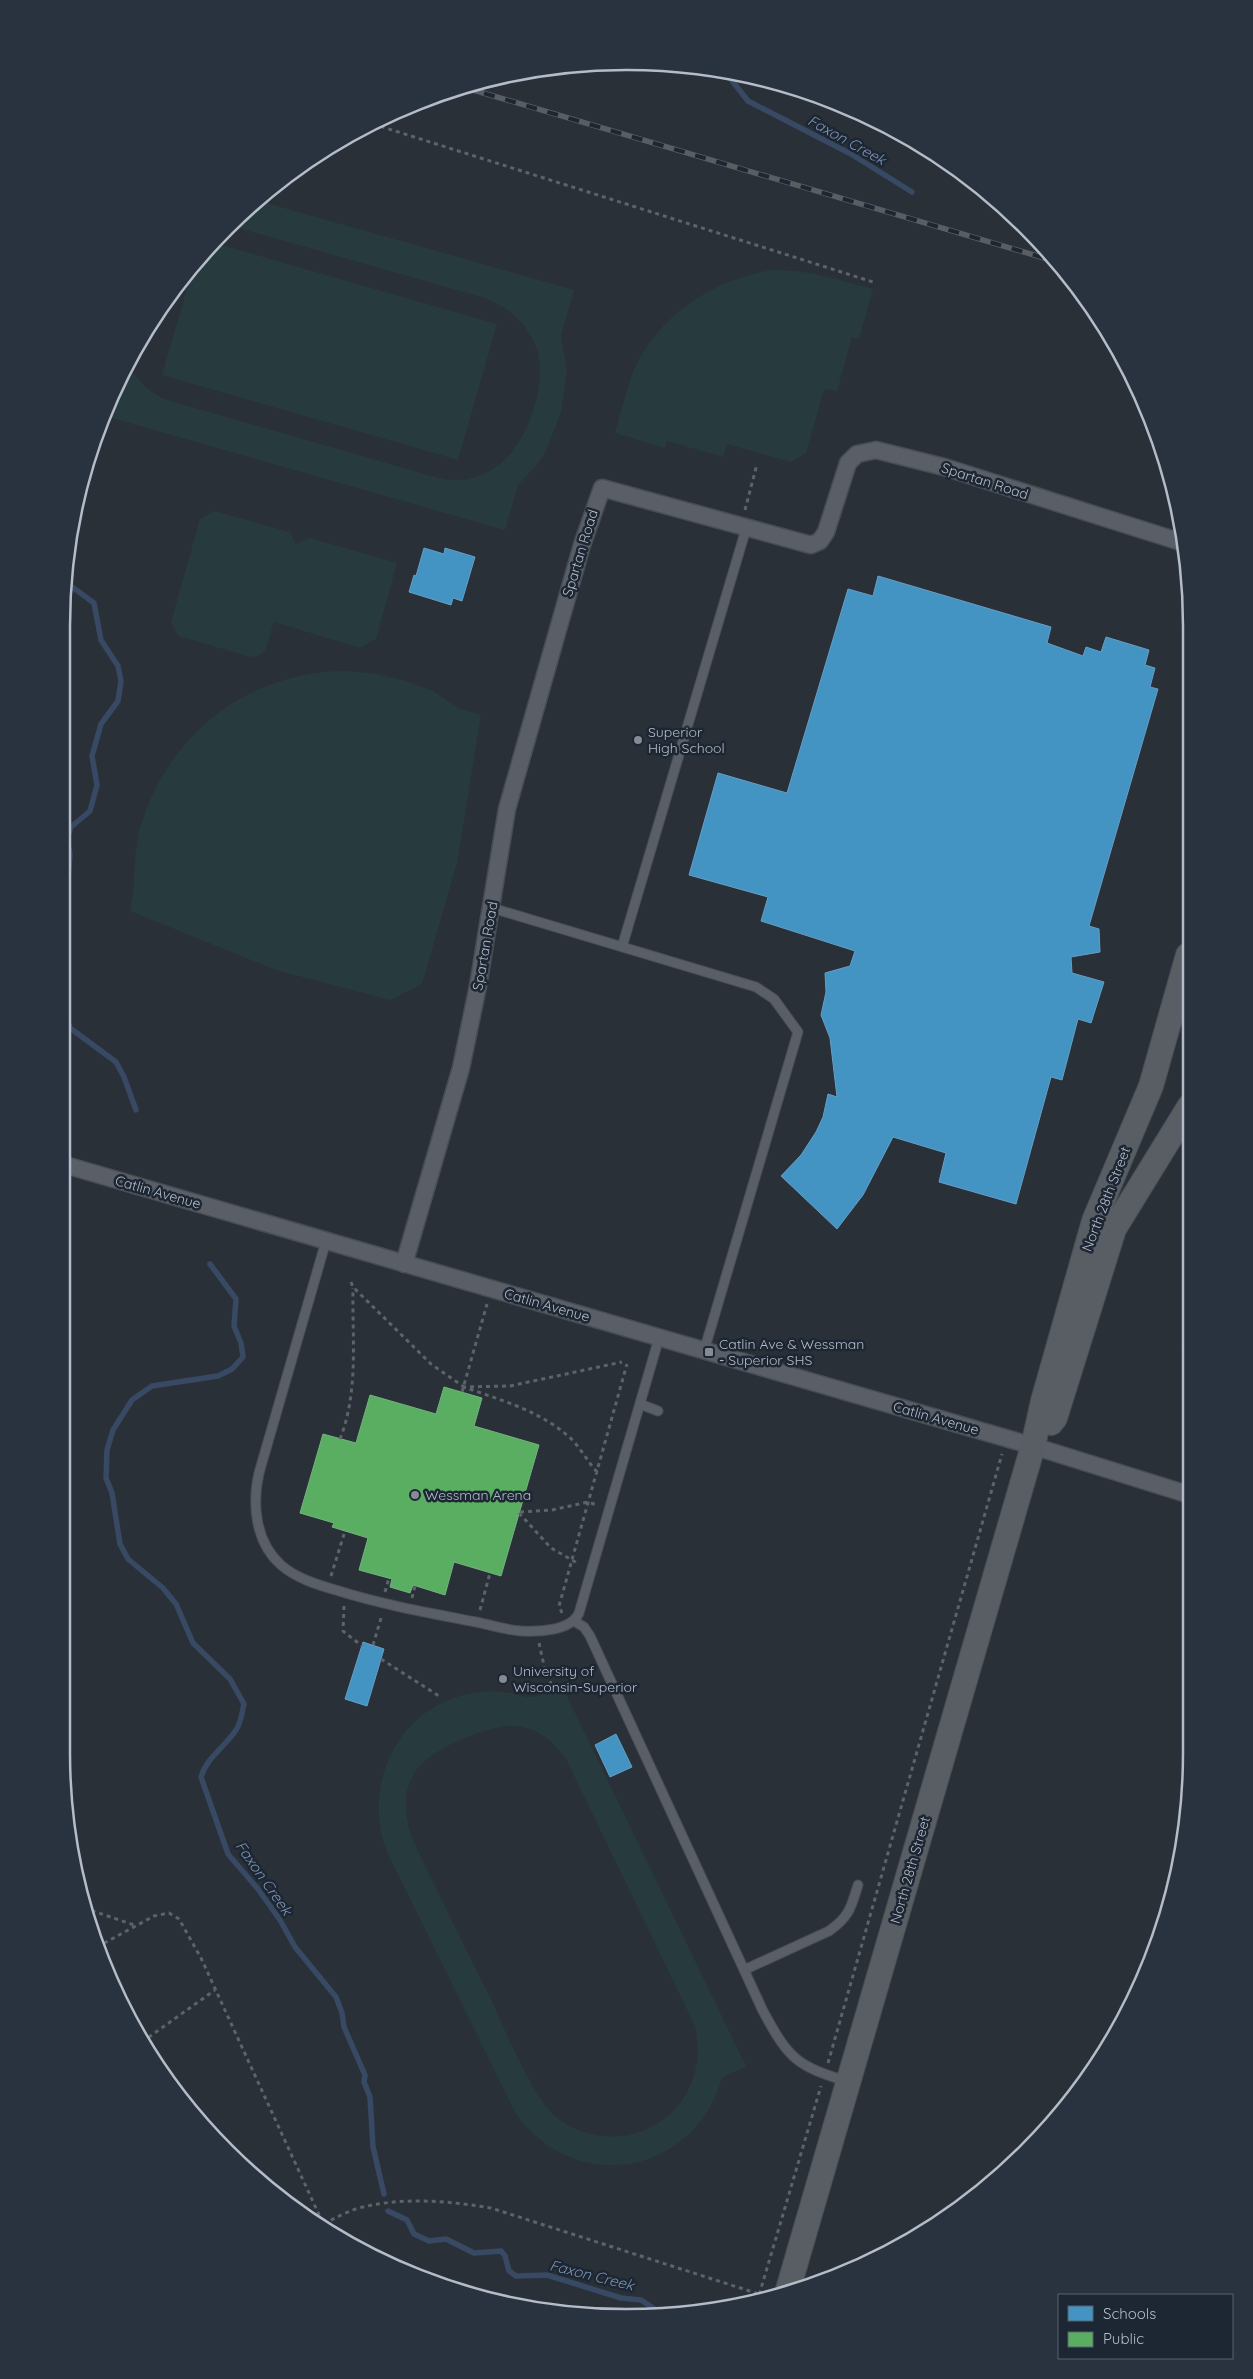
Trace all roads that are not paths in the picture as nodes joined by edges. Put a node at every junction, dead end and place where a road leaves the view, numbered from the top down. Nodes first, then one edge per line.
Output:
1 (743, 528) junction
2 (1176, 540) edge
3 (492, 908) junction
4 (622, 946) junction
5 (1183, 972) edge
6 (1183, 1115) edge
7 (70, 1166) edge
8 (326, 1241) junction
9 (404, 1264) junction
10 (659, 1338) junction
11 (704, 1351) junction
12 (640, 1404) junction
13 (658, 1411) dead end
14 (1032, 1446) junction
15 (1183, 1492) edge
16 (571, 1623) junction
17 (858, 1885) dead end
18 (744, 1970) junction
19 (849, 2082) junction
20 (790, 2284) edge

1 - 2 street, Spartan Road
1 - 3 street, Spartan Road
1 - 4 lane
3 - 4 lane
3 - 9 street, Spartan Road
4 - 11 lane
5 - 14 main road, North 28th Street
6 - 14 main road, North 28th Street
7 - 8 street, Catlin Avenue
8 - 9 street, Catlin Avenue
8 - 16 lane
9 - 10 street, Catlin Avenue
10 - 11 street, Catlin Avenue
10 - 12 lane
11 - 14 street, Catlin Avenue
12 - 13 lane
12 - 16 lane
14 - 15 street, Catlin Avenue
14 - 19 main road, North 28th Street
16 - 18 lane
17 - 18 lane
18 - 19 lane
19 - 20 main road, North 28th Street

